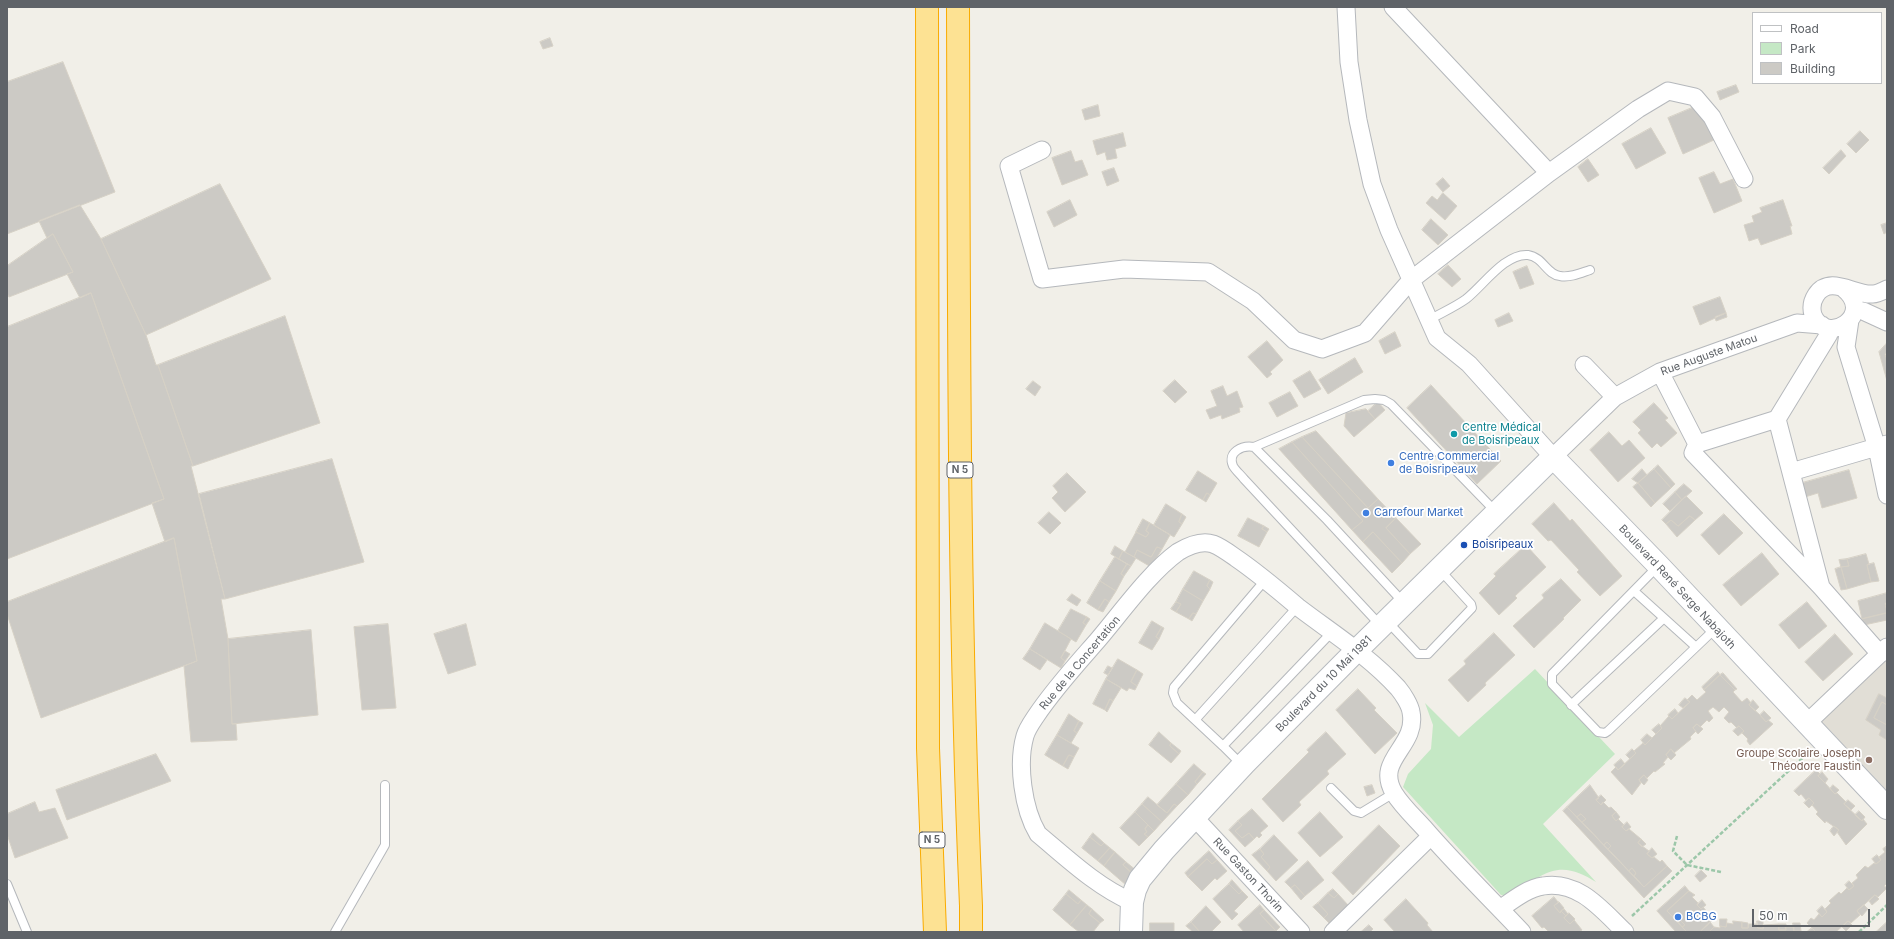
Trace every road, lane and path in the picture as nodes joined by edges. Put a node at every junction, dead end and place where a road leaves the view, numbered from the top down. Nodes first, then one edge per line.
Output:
1 (927, 7) edge
2 (958, 7) edge
3 (1346, 7) edge
4 (1393, 7) edge
5 (1042, 150) dead end
6 (1549, 173) junction
7 (1744, 179) dead end
8 (1590, 270) dead end
9 (1411, 280) junction
10 (1843, 288) junction
11 (1880, 292) edge
12 (1813, 300) junction
13 (1855, 316) junction
14 (1429, 320) junction
15 (1887, 322) edge
16 (1797, 323) junction
17 (1826, 329) junction
18 (1846, 347) junction
19 (1584, 365) dead end
20 (1660, 372) junction
21 (1615, 397) junction
22 (1778, 419) junction
23 (1697, 444) junction
24 (1882, 446) edge
25 (1254, 447) junction
26 (1553, 457) junction
27 (1792, 472) junction
28 (1887, 495) edge
29 (1497, 513) junction
30 (1659, 566) junction
31 (1439, 570) junction
32 (1261, 576) junction
33 (1822, 587) junction
34 (1634, 591) junction
35 (1405, 604) junction
36 (1298, 606) junction
37 (1664, 618) junction
38 (1384, 624) junction
39 (1716, 628) junction
40 (1332, 632) junction
41 (1696, 647) junction
42 (1357, 650) junction
43 (1884, 650) edge
44 (1571, 705) junction
45 (1196, 720) junction
46 (1806, 724) junction
47 (1822, 740) junction
48 (1223, 746) junction
49 (1243, 766) junction
50 (386, 785) dead end
51 (1331, 788) dead end
52 (1394, 793) junction
53 (1887, 808) edge
54 (1195, 818) junction
55 (1431, 836) junction
56 (1677, 836) dead end
57 (1687, 865) junction
58 (1722, 872) dead end
59 (7, 884) edge
60 (1132, 902) junction
61 (1887, 905) edge
62 (1500, 909) junction
63 (1623, 930) edge
64 (27, 932) edge
65 (335, 932) edge
66 (936, 932) edge
67 (971, 932) edge
68 (1131, 932) edge
69 (1300, 932) edge
70 (1333, 932) edge
71 (1522, 932) edge
72 (1859, 932) edge

1 - 66 highway, N 5
2 - 67 highway, N 5
3 - 9 street, Boulevard René Serge Nabajoth
4 - 6 street
5 - 9 street
6 - 7 street
6 - 9 street
8 - 14 lane
9 - 14 street, Boulevard René Serge Nabajoth
10 - 11 street
10 - 12 street
10 - 13 street
11 - 13 street
12 - 16 street
12 - 17 street
13 - 15 street
13 - 17 street
13 - 18 street
14 - 26 street, Boulevard René Serge Nabajoth
16 - 17 street, Rue Auguste Matou
16 - 20 street, Rue Auguste Matou
17 - 18 street
17 - 22 street
18 - 24 street
19 - 21 street
20 - 21 street, Rue Auguste Matou
20 - 23 street
21 - 26 street, Rue Auguste Matou
22 - 23 street
22 - 27 street
23 - 33 street
24 - 27 street
24 - 28 street
25 - 29 lane
25 - 35 lane
25 - 38 lane
26 - 29 street, Boulevard du 10 Mai 1981
26 - 30 street, Boulevard René Serge Nabajoth
27 - 33 street
29 - 31 street, Boulevard du 10 Mai 1981
30 - 34 lane
30 - 39 street, Boulevard René Serge Nabajoth
31 - 35 street, Boulevard du 10 Mai 1981
31 - 38 lane
32 - 36 street, Rue de la Concertation
32 - 45 lane
32 - 60 street, Rue de la Concertation
33 - 43 street
34 - 37 lane
34 - 44 lane
35 - 38 street, Boulevard du 10 Mai 1981
36 - 40 street, Rue de la Concertation
36 - 45 lane
37 - 41 lane
37 - 44 lane
38 - 42 street, Boulevard du 10 Mai 1981
39 - 41 lane
39 - 46 street, Boulevard René Serge Nabajoth
40 - 42 street, Rue de la Concertation
40 - 48 lane
41 - 44 lane
42 - 49 street, Boulevard du 10 Mai 1981
42 - 52 street, Rue de la Concertation
43 - 46 street
45 - 48 lane
46 - 47 street, Boulevard René Serge Nabajoth
47 - 53 street, Boulevard René Serge Nabajoth
47 - 57 path
48 - 49 lane
49 - 54 street, Boulevard du 10 Mai 1981
50 - 65 lane
51 - 52 lane
52 - 55 street
54 - 60 street, Boulevard du 10 Mai 1981
54 - 69 street, Rue Gaston Thorin
55 - 62 street
55 - 70 street
56 - 57 path
57 - 58 path
57 - 63 path
59 - 64 lane
60 - 68 street, Boulevard du 10 Mai 1981
61 - 72 path
62 - 63 street
62 - 71 street

